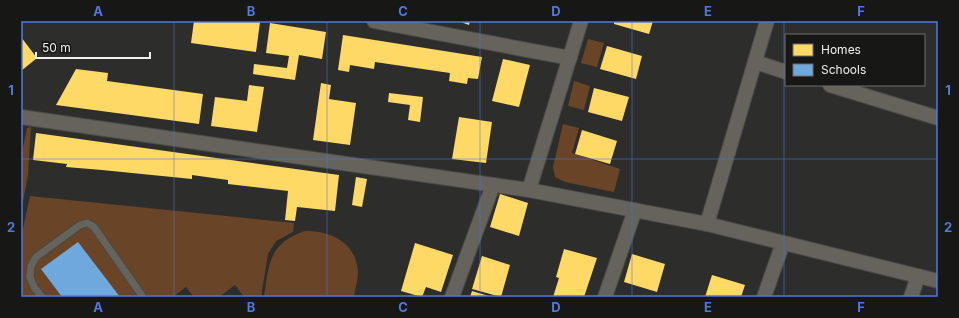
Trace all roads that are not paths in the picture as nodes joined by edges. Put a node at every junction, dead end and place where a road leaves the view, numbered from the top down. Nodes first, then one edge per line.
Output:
1 (374, 21) edge
2 (581, 21) edge
3 (767, 21) edge
4 (570, 58) junction
5 (755, 62) junction
6 (785, 72) edge
7 (833, 86) edge
8 (21, 116) edge
9 (938, 118) edge
10 (493, 185) junction
11 (529, 190) junction
12 (635, 210) junction
13 (707, 224) junction
14 (783, 243) junction
15 (918, 276) junction
16 (938, 280) edge
17 (42, 297) edge
18 (143, 297) edge
19 (452, 297) edge
20 (605, 297) edge
21 (764, 297) edge
22 (911, 297) edge

1 - 4 street
2 - 4 street
3 - 5 street
4 - 11 street
5 - 6 street
5 - 13 street
7 - 9 street
8 - 10 street
10 - 11 street
10 - 19 street
11 - 12 street
12 - 13 street
12 - 20 street
13 - 14 street
14 - 15 street
14 - 21 street
15 - 16 street
15 - 22 street
17 - 18 lane

